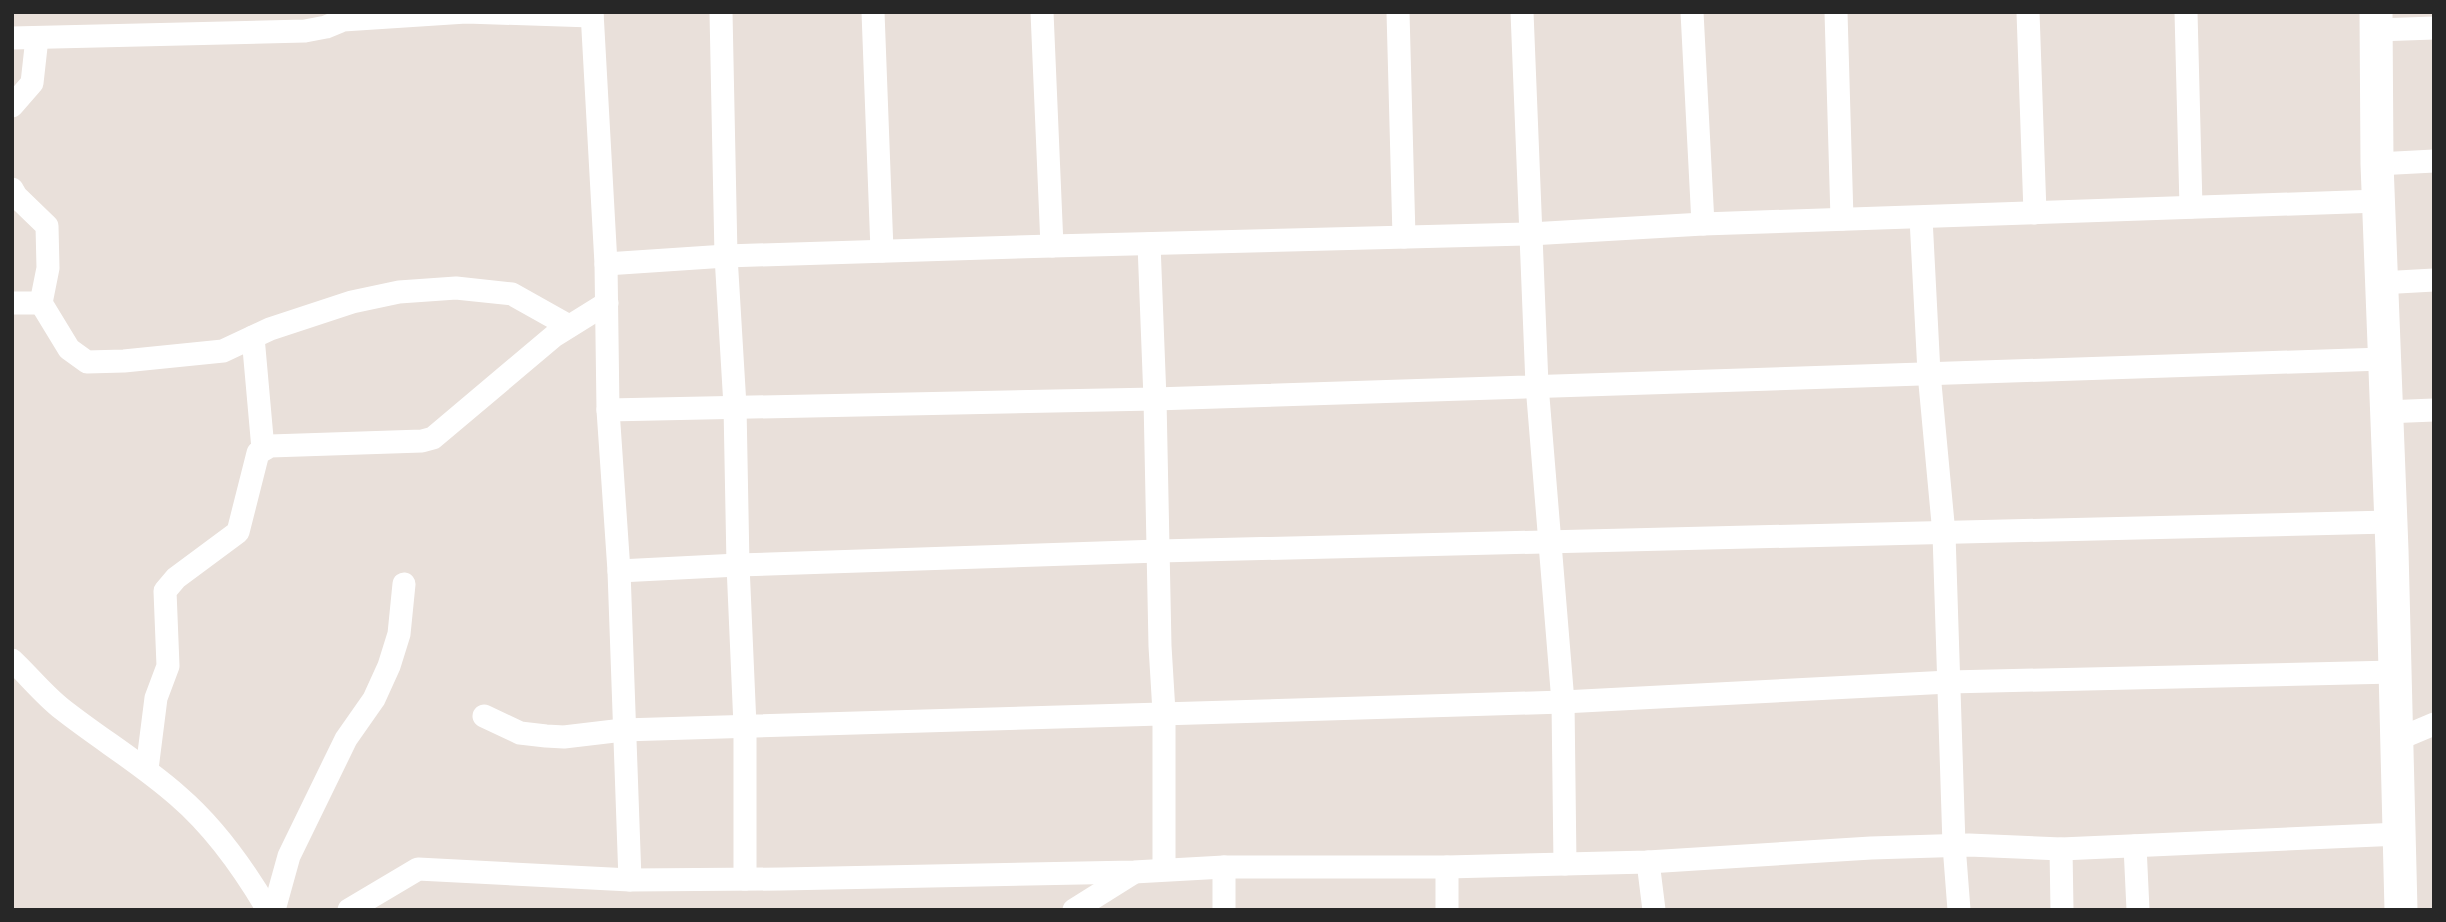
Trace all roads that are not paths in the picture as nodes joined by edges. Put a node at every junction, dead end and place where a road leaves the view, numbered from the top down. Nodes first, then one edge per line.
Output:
1 (466, 12) edge
2 (721, 12) edge
3 (873, 12) edge
4 (1042, 12) edge
5 (1398, 12) edge
6 (1522, 12) edge
7 (1692, 12) edge
8 (1836, 12) edge
9 (2028, 12) edge
10 (2186, 12) edge
11 (592, 14) edge
12 (340, 16) edge
13 (2377, 21) edge
14 (2434, 28) edge
15 (12, 38) edge
16 (37, 38) junction
17 (12, 106) edge
18 (2434, 162) edge
19 (2377, 164) junction
20 (12, 189) edge
21 (2379, 201) junction
22 (2191, 207) junction
23 (2035, 213) junction
24 (1922, 218) junction
25 (1842, 219) junction
26 (1703, 224) junction
27 (1530, 234) junction
28 (1404, 237) junction
29 (1149, 244) junction
30 (1052, 246) junction
31 (882, 251) junction
32 (726, 256) junction
33 (606, 264) junction
34 (2434, 280) edge
35 (2381, 283) junction
36 (12, 303) edge
37 (41, 303) junction
38 (607, 303) junction
39 (569, 326) junction
40 (253, 337) junction
41 (2383, 359) junction
42 (1929, 373) junction
43 (1536, 385) junction
44 (1155, 399) junction
45 (735, 406) junction
46 (608, 410) junction
47 (2434, 410) edge
48 (2385, 412) junction
49 (263, 449) junction
50 (2389, 522) junction
51 (1944, 534) junction
52 (1550, 542) junction
53 (1159, 551) junction
54 (738, 565) junction
55 (619, 571) junction
56 (404, 584) dead end
57 (12, 660) edge
58 (2394, 672) junction
59 (1949, 682) junction
60 (1563, 702) junction
61 (1164, 712) junction
62 (484, 716) dead end
63 (2434, 724) edge
64 (745, 726) junction
65 (623, 730) junction
66 (2396, 740) junction
67 (146, 769) junction
68 (2400, 834) junction
69 (1954, 845) junction
70 (2135, 846) junction
71 (2062, 849) junction
72 (1648, 862) junction
73 (1565, 864) junction
74 (1224, 867) junction
75 (1447, 867) junction
76 (1164, 869) junction
77 (1134, 872) junction
78 (745, 879) junction
79 (630, 880) junction
80 (384, 900) edge
81 (1075, 909) edge
82 (268, 910) edge
83 (274, 910) edge
84 (349, 910) edge
85 (1224, 910) edge
86 (1447, 910) edge
87 (1654, 910) edge
88 (1959, 910) edge
89 (2062, 910) edge
90 (2138, 910) edge
91 (2401, 910) edge

1 - 11 street
1 - 12 street
2 - 32 street
3 - 31 street
4 - 30 street
5 - 28 street
6 - 27 street
7 - 26 street
8 - 25 street
9 - 23 street
10 - 22 street
11 - 33 street
12 - 16 street
13 - 14 street
13 - 19 main road
15 - 16 street
16 - 17 street
18 - 19 street
19 - 21 main road
20 - 37 street
21 - 22 street
21 - 35 main road
22 - 23 street
23 - 24 street
24 - 25 street
24 - 42 street
25 - 26 street
26 - 27 street
27 - 28 street
27 - 43 street
28 - 29 street
29 - 30 street
29 - 44 street
30 - 31 street
31 - 32 street
32 - 33 street
32 - 45 street
33 - 38 street
34 - 35 street
35 - 41 main road
36 - 37 street
37 - 40 street
38 - 39 street
38 - 46 street
39 - 40 street
39 - 49 street
40 - 49 street
41 - 42 street
41 - 48 main road
42 - 43 street
42 - 51 street
43 - 44 street
43 - 52 street
44 - 45 street
44 - 53 street
45 - 46 street
45 - 54 street
46 - 55 street
47 - 48 street
48 - 50 main road
49 - 67 street
50 - 51 street
50 - 58 main road
51 - 52 street
51 - 59 street
52 - 53 street
52 - 60 street
53 - 54 street
53 - 61 street
54 - 55 street
54 - 64 street
55 - 65 street
56 - 83 street
57 - 67 street
58 - 59 street
58 - 66 main road
59 - 60 street
59 - 69 street
60 - 61 street
60 - 73 street
61 - 64 street
61 - 76 street
62 - 65 street
63 - 66 street
64 - 65 street
64 - 78 street
65 - 79 street
66 - 68 main road
67 - 82 street
68 - 70 street
68 - 91 main road
69 - 71 street
69 - 72 street
69 - 88 street
70 - 71 street
70 - 90 street
71 - 89 street
72 - 73 street
72 - 87 street
73 - 75 street
74 - 75 street
74 - 76 street
74 - 85 street
75 - 86 street
76 - 77 street
77 - 78 street
77 - 81 street
78 - 79 street
79 - 80 street
80 - 84 street

